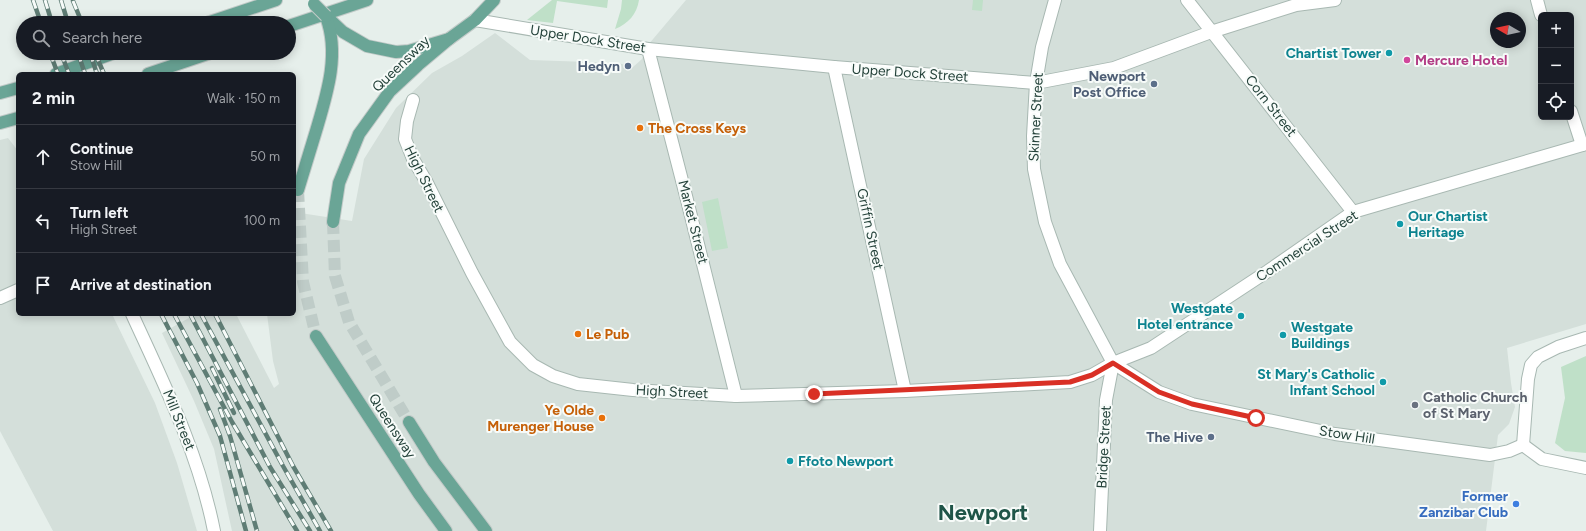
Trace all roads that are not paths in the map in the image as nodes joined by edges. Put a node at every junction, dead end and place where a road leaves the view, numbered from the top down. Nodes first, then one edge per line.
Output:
1 (276, 0) edge
2 (367, 0) edge
3 (494, 0) edge
4 (1055, 0) edge
5 (1187, 0) edge
6 (1336, 0) edge
7 (1536, 0) edge
8 (311, 1) edge
9 (1540, 12) edge
10 (228, 16) edge
11 (475, 20) junction
12 (330, 22) junction
13 (296, 24) edge
14 (1211, 32) junction
15 (449, 39) junction
16 (644, 48) junction
17 (95, 60) edge
18 (189, 60) edge
19 (834, 68) junction
20 (62, 72) edge
21 (154, 72) edge
22 (1036, 83) junction
23 (16, 89) edge
24 (0, 93) edge
25 (413, 100) dead end
26 (16, 119) edge
27 (1574, 119) edge
28 (0, 124) edge
29 (1584, 144) edge
30 (298, 190) dead end
31 (1353, 212) junction
32 (333, 222) tunnel mouth
33 (16, 291) edge
34 (0, 298) edge
35 (133, 316) edge
36 (316, 336) tunnel mouth
37 (1586, 338) edge
38 (1113, 363) junction
39 (906, 391) junction
40 (736, 396) junction
41 (409, 422) tunnel mouth
42 (1523, 445) junction
43 (1586, 468) edge
44 (214, 531) edge
45 (446, 531) edge
46 (486, 531) edge
47 (1100, 531) edge

1 - 10 main road
2 - 13 main road
3 - 11 main road
4 - 22 street, Skinner Street
5 - 14 street, Corn Street
6 - 14 street, Upper Dock Street
7 - 9 street
8 - 12 main road, bridge
11 - 15 main road
11 - 16 street, Upper Dock Street
12 - 15 main road
12 - 30 main road
14 - 22 street, Upper Dock Street
14 - 31 street, Corn Street
15 - 32 main road, Queensway
16 - 19 street, Upper Dock Street
16 - 40 street, Market Street
17 - 20 main road
18 - 21 main road
19 - 22 street, Upper Dock Street
19 - 39 street, Griffin Street
22 - 38 street, Skinner Street
23 - 24 main road
25 - 40 street, High Street
26 - 28 main road
27 - 29 street
29 - 31 street, Commercial Street
31 - 38 street, Commercial Street
33 - 34 street
35 - 44 street, Mill Street
36 - 45 main road, Queensway
37 - 42 street
38 - 39 street, High Street
38 - 42 street, Stow Hill
38 - 47 street, Bridge Street
39 - 40 street, High Street
41 - 46 main road, Queensway
42 - 43 street

